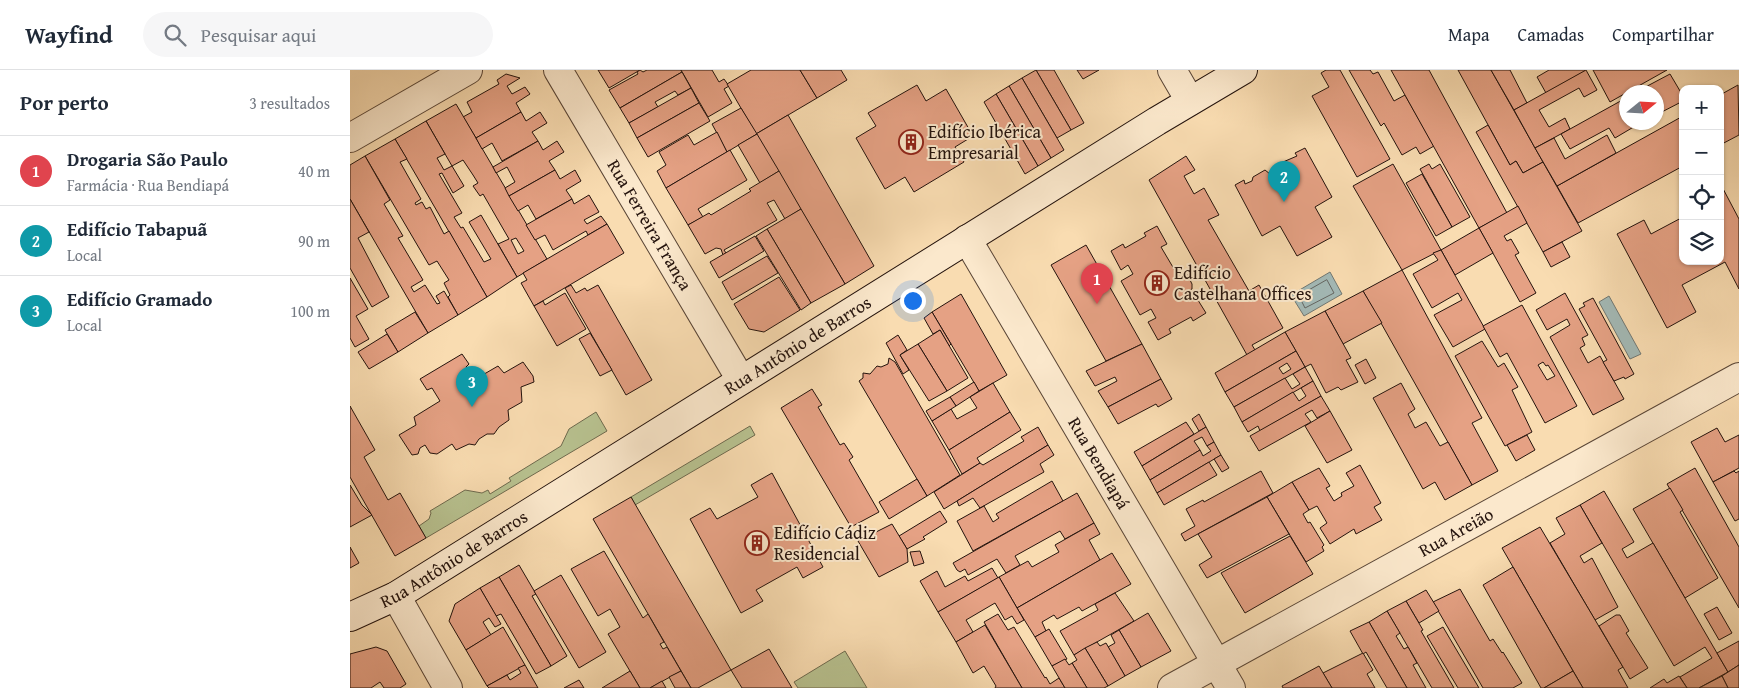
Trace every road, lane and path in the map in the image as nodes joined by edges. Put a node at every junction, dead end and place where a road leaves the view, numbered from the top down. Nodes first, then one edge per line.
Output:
1 (468, 70) edge
2 (558, 70) edge
3 (1172, 70) edge
4 (1243, 70) edge
5 (1190, 101) junction
6 (350, 138) edge
7 (967, 239) junction
8 (1739, 376) edge
9 (741, 380) junction
10 (396, 596) junction
11 (350, 616) edge
12 (1216, 663) junction
13 (448, 688) edge
14 (1172, 688) edge
15 (1231, 688) edge

1 - 6 street
2 - 9 street, Rua Ferreira França
3 - 5 street
4 - 5 street, Rua Antônio de Barros
5 - 7 street, Rua Antônio de Barros
7 - 9 street, Rua Antônio de Barros
7 - 12 street, Rua Bendiapá
8 - 12 street, Rua Areião
9 - 10 street, Rua Antônio de Barros
10 - 11 street, Rua Antônio de Barros
10 - 13 street
12 - 14 street, Rua Areião
12 - 15 street, Rua Bendiapá

